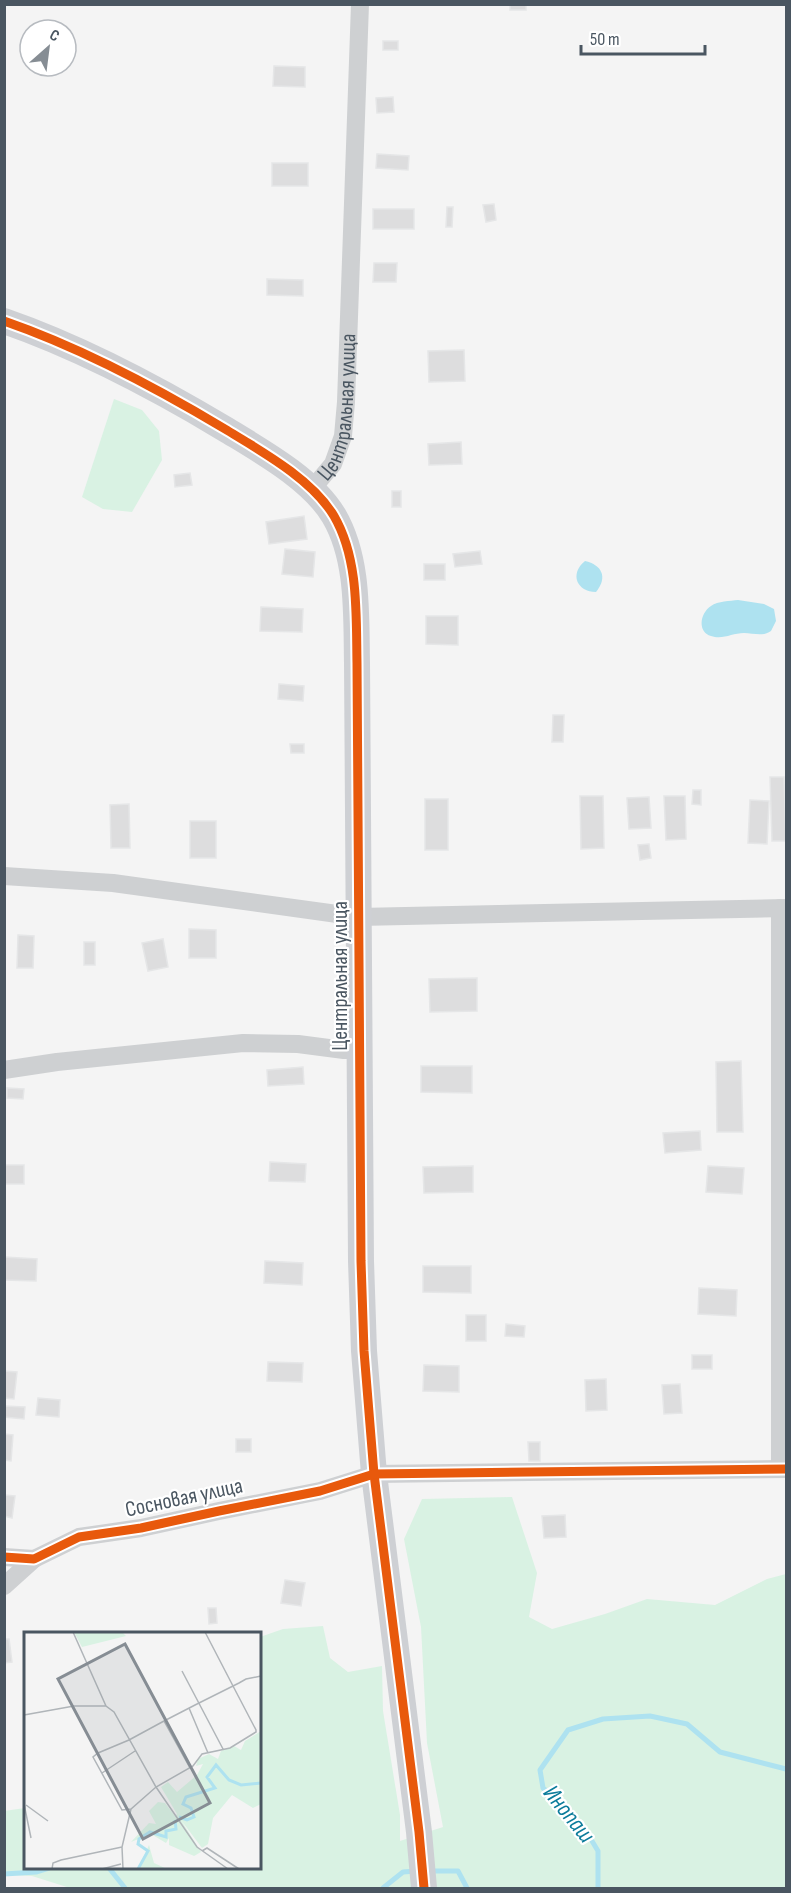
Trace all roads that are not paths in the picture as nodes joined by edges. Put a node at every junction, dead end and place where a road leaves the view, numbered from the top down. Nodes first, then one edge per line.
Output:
1 (360, 4) edge
2 (4, 321) edge
3 (312, 489) junction
4 (4, 876) edge
5 (783, 908) edge
6 (359, 917) junction
7 (360, 1050) junction
8 (4, 1070) edge
9 (783, 1469) edge
10 (374, 1474) junction
11 (4, 1557) edge
12 (34, 1559) junction
13 (4, 1586) edge
14 (424, 1888) edge

1 - 3 street, Центральная улица
2 - 3 street
3 - 6 street, Центральная улица
4 - 6 street
5 - 6 street
5 - 9 street
6 - 7 street, Центральная улица
7 - 8 street
7 - 10 street, Центральная улица
9 - 10 street, Сосновая улица
10 - 12 street, Сосновая улица
10 - 14 street, Центральная улица
11 - 12 street, Сосновая улица
12 - 13 street

